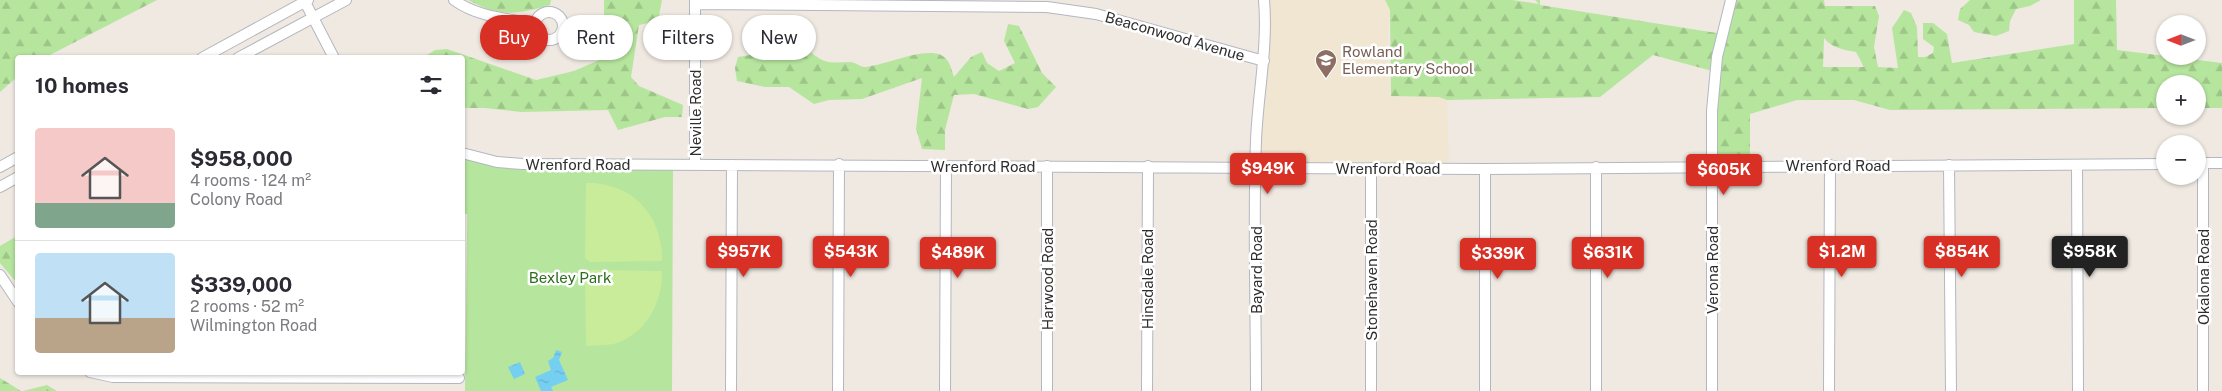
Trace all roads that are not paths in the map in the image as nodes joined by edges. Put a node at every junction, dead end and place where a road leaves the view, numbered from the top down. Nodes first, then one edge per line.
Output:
1 (346, 0) edge
2 (454, 0) edge
3 (1264, 0) edge
4 (1731, 0) edge
5 (306, 1) edge
6 (695, 2) edge
7 (488, 15) edge
8 (313, 18) junction
9 (207, 55) edge
10 (244, 55) edge
11 (332, 55) edge
12 (1264, 62) junction
13 (465, 154) edge
14 (15, 159) edge
15 (2206, 163) edge
16 (2222, 163) edge
17 (839, 164) junction
18 (2156, 164) edge
19 (695, 165) junction
20 (732, 165) junction
21 (1830, 165) junction
22 (1949, 165) junction
23 (2077, 165) junction
24 (946, 166) junction
25 (1047, 166) junction
26 (1148, 166) junction
27 (0, 167) edge
28 (1596, 167) junction
29 (1712, 167) junction
30 (1255, 168) junction
31 (1372, 168) junction
32 (1485, 169) junction
33 (15, 179) edge
34 (2200, 185) edge
35 (0, 187) edge
36 (0, 275) edge
37 (15, 298) edge
38 (104, 375) edge
39 (459, 378) dead end
40 (731, 391) edge
41 (838, 391) edge
42 (945, 391) edge
43 (1047, 391) edge
44 (1147, 391) edge
45 (1256, 391) edge
46 (1372, 391) edge
47 (1485, 391) edge
48 (1596, 391) edge
49 (1712, 391) edge
50 (1829, 391) edge
51 (1951, 391) edge
52 (2078, 391) edge
53 (2203, 391) edge

1 - 8 street
2 - 7 street
3 - 12 street, Bayard Road
4 - 29 street, Verona Road
5 - 8 street
5 - 9 street
6 - 12 street, Beaconwood Avenue
6 - 19 street, Neville Road
8 - 10 street
8 - 11 street
12 - 30 street, Bayard Road
13 - 19 street, Wrenford Road
14 - 27 street
15 - 16 street
17 - 20 street, Wrenford Road
17 - 24 street, Wrenford Road
17 - 41 street
18 - 23 street, Wrenford Road
19 - 20 street, Wrenford Road
20 - 40 street
21 - 22 street, Wrenford Road
21 - 29 street, Wrenford Road
21 - 50 street
22 - 23 street, Wrenford Road
22 - 51 street
23 - 52 street
24 - 25 street, Wrenford Road
24 - 42 street
25 - 26 street, Wrenford Road
25 - 43 street, Harwood Road
26 - 30 street, Wrenford Road
26 - 44 street, Hinsdale Road
28 - 29 street, Wrenford Road
28 - 32 street, Wrenford Road
28 - 48 street
29 - 49 street, Verona Road
30 - 31 street, Wrenford Road
30 - 45 street, Bayard Road
31 - 32 street, Wrenford Road
31 - 46 street, Stonehaven Road
32 - 47 street
33 - 35 street
34 - 53 street, Okalona Road
36 - 37 street
38 - 39 street

